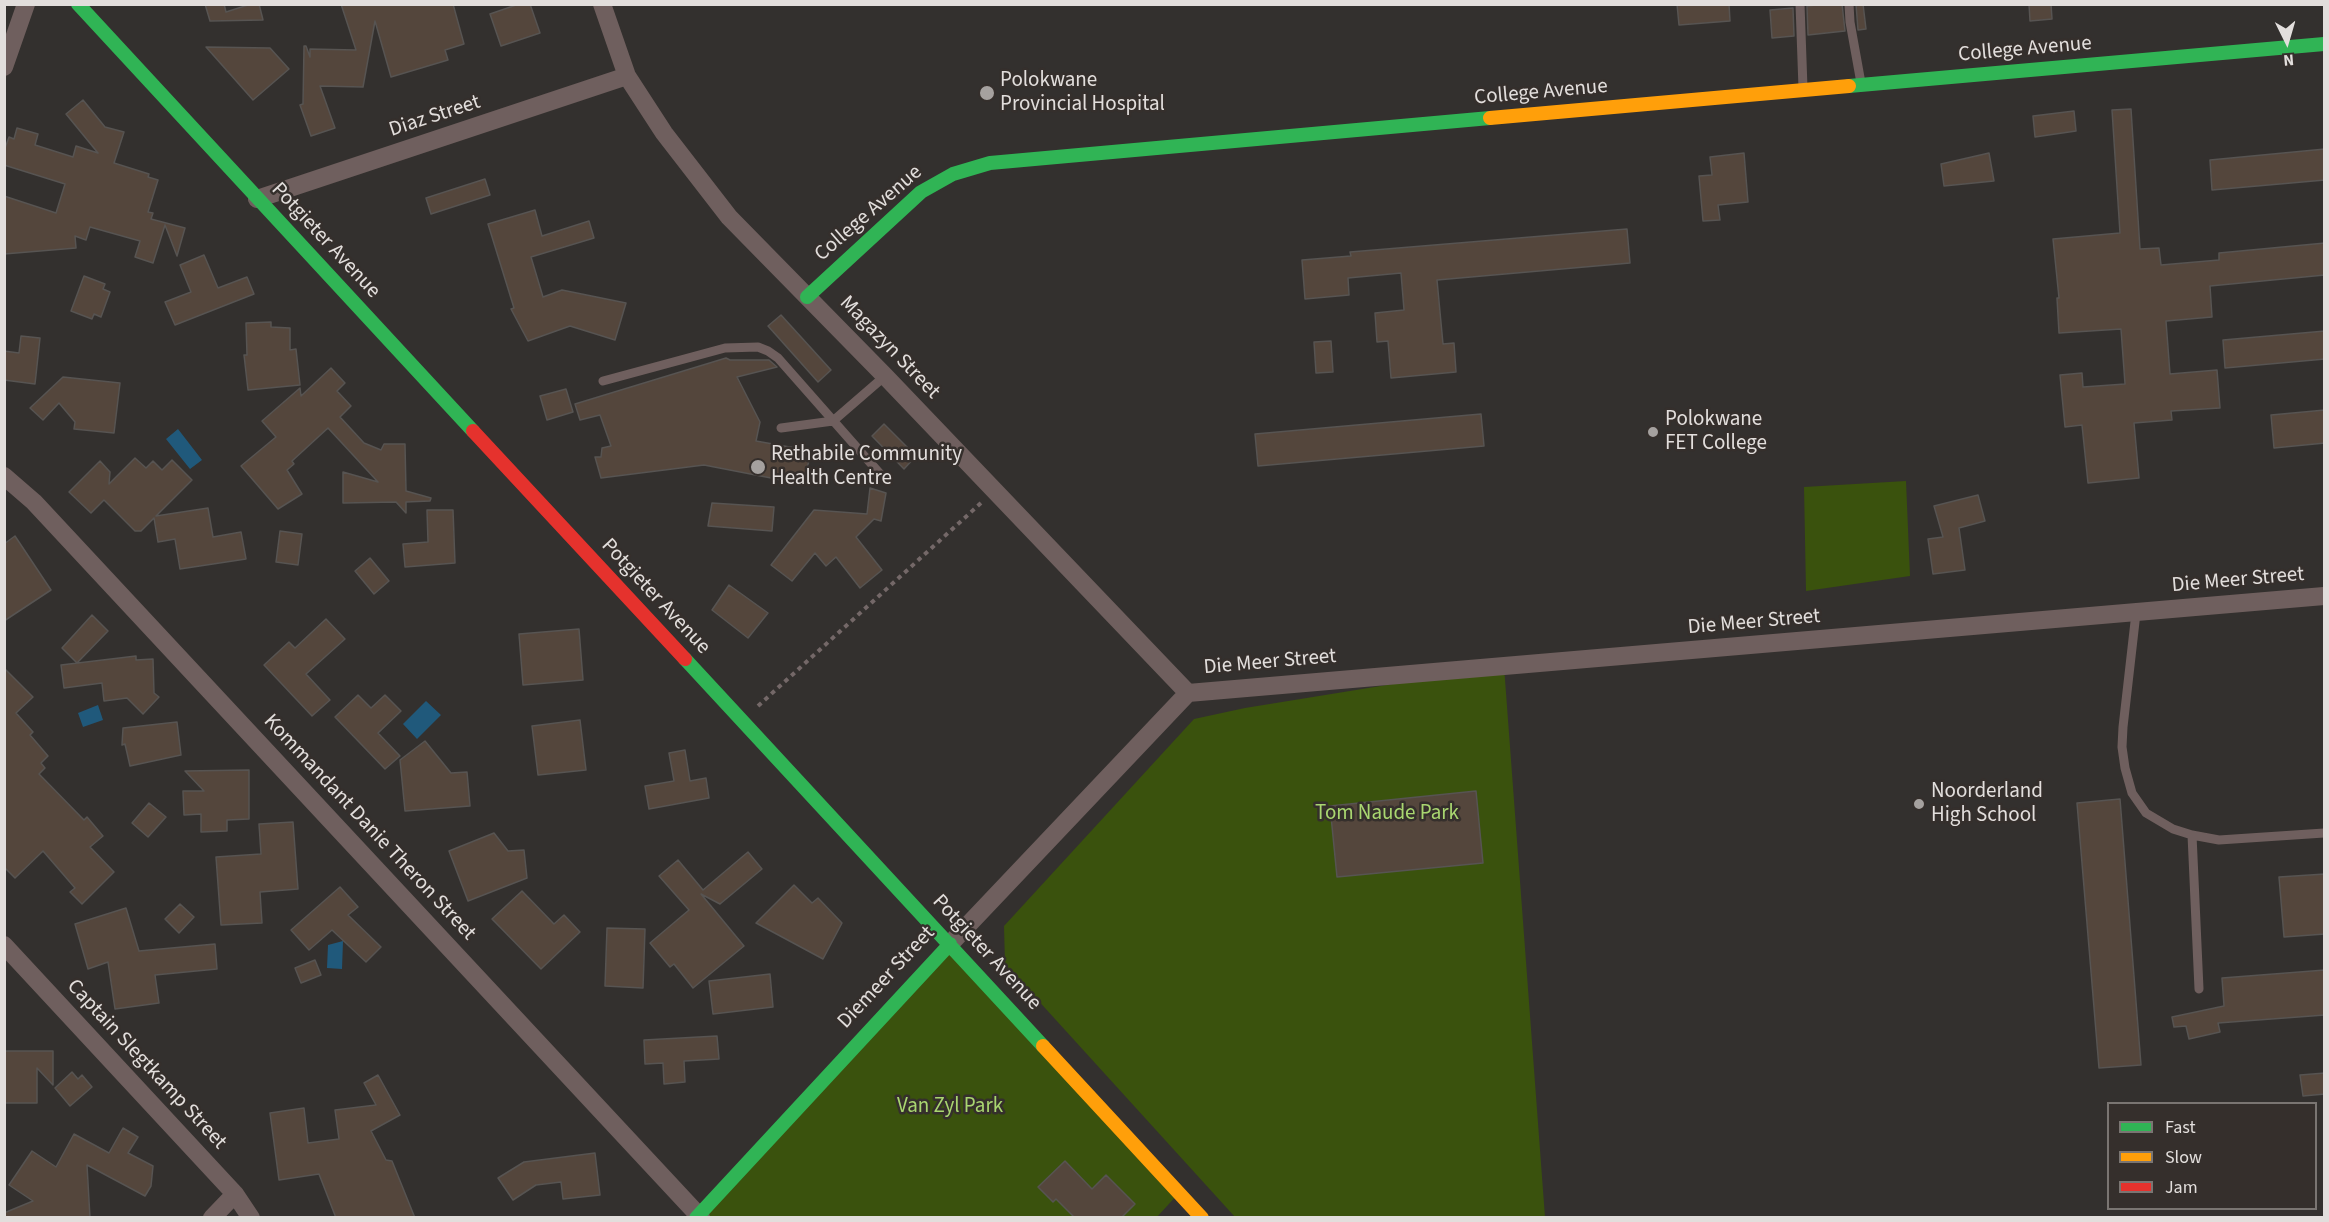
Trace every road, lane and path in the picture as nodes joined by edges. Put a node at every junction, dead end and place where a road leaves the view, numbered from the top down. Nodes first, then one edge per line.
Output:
1 (26, 4) edge
2 (78, 4) edge
3 (602, 4) edge
4 (1800, 4) edge
5 (1849, 4) edge
6 (2325, 44) edge
7 (4, 67) edge
8 (627, 76) junction
9 (1862, 85) junction
10 (1804, 90) junction
11 (257, 199) junction
12 (807, 297) junction
13 (885, 376) junction
14 (603, 381) dead end
15 (833, 421) junction
16 (781, 428) dead end
17 (4, 476) edge
18 (882, 476) dead end
19 (994, 491) junction
20 (2325, 596) edge
21 (2136, 613) junction
22 (1188, 693) junction
23 (742, 721) junction
24 (2325, 833) edge
25 (2192, 835) junction
26 (950, 944) junction
27 (4, 945) edge
28 (2199, 989) dead end
29 (235, 1194) junction
30 (699, 1216) edge
31 (212, 1218) edge
32 (251, 1218) edge
33 (1202, 1218) edge

1 - 7 street
2 - 11 street, Potgieter Avenue
3 - 8 street, Magazyn Street
4 - 10 lane
5 - 9 lane
6 - 9 street, College Avenue
8 - 11 street, Diaz Street
8 - 12 street, Magazyn Street
9 - 10 street, College Avenue
10 - 12 street, College Avenue
11 - 23 street, Potgieter Avenue
12 - 13 street, Magazyn Street
13 - 15 lane
13 - 19 street, Magazyn Street
14 - 15 lane
15 - 16 lane
15 - 18 lane
17 - 30 street, Kommandant Danie Theron Street
19 - 22 street, Magazyn Street
19 - 23 path
20 - 21 street, Die Meer Street
21 - 22 street, Die Meer Street
21 - 25 lane
22 - 26 street, Diemeer Street
23 - 26 street, Potgieter Avenue
24 - 25 lane
25 - 28 lane
26 - 30 street, Diemeer Street
26 - 33 street, Potgieter Avenue
27 - 29 street, Captain Slegtkamp Street
29 - 31 street
29 - 32 street, Captain Slegtkamp Street

